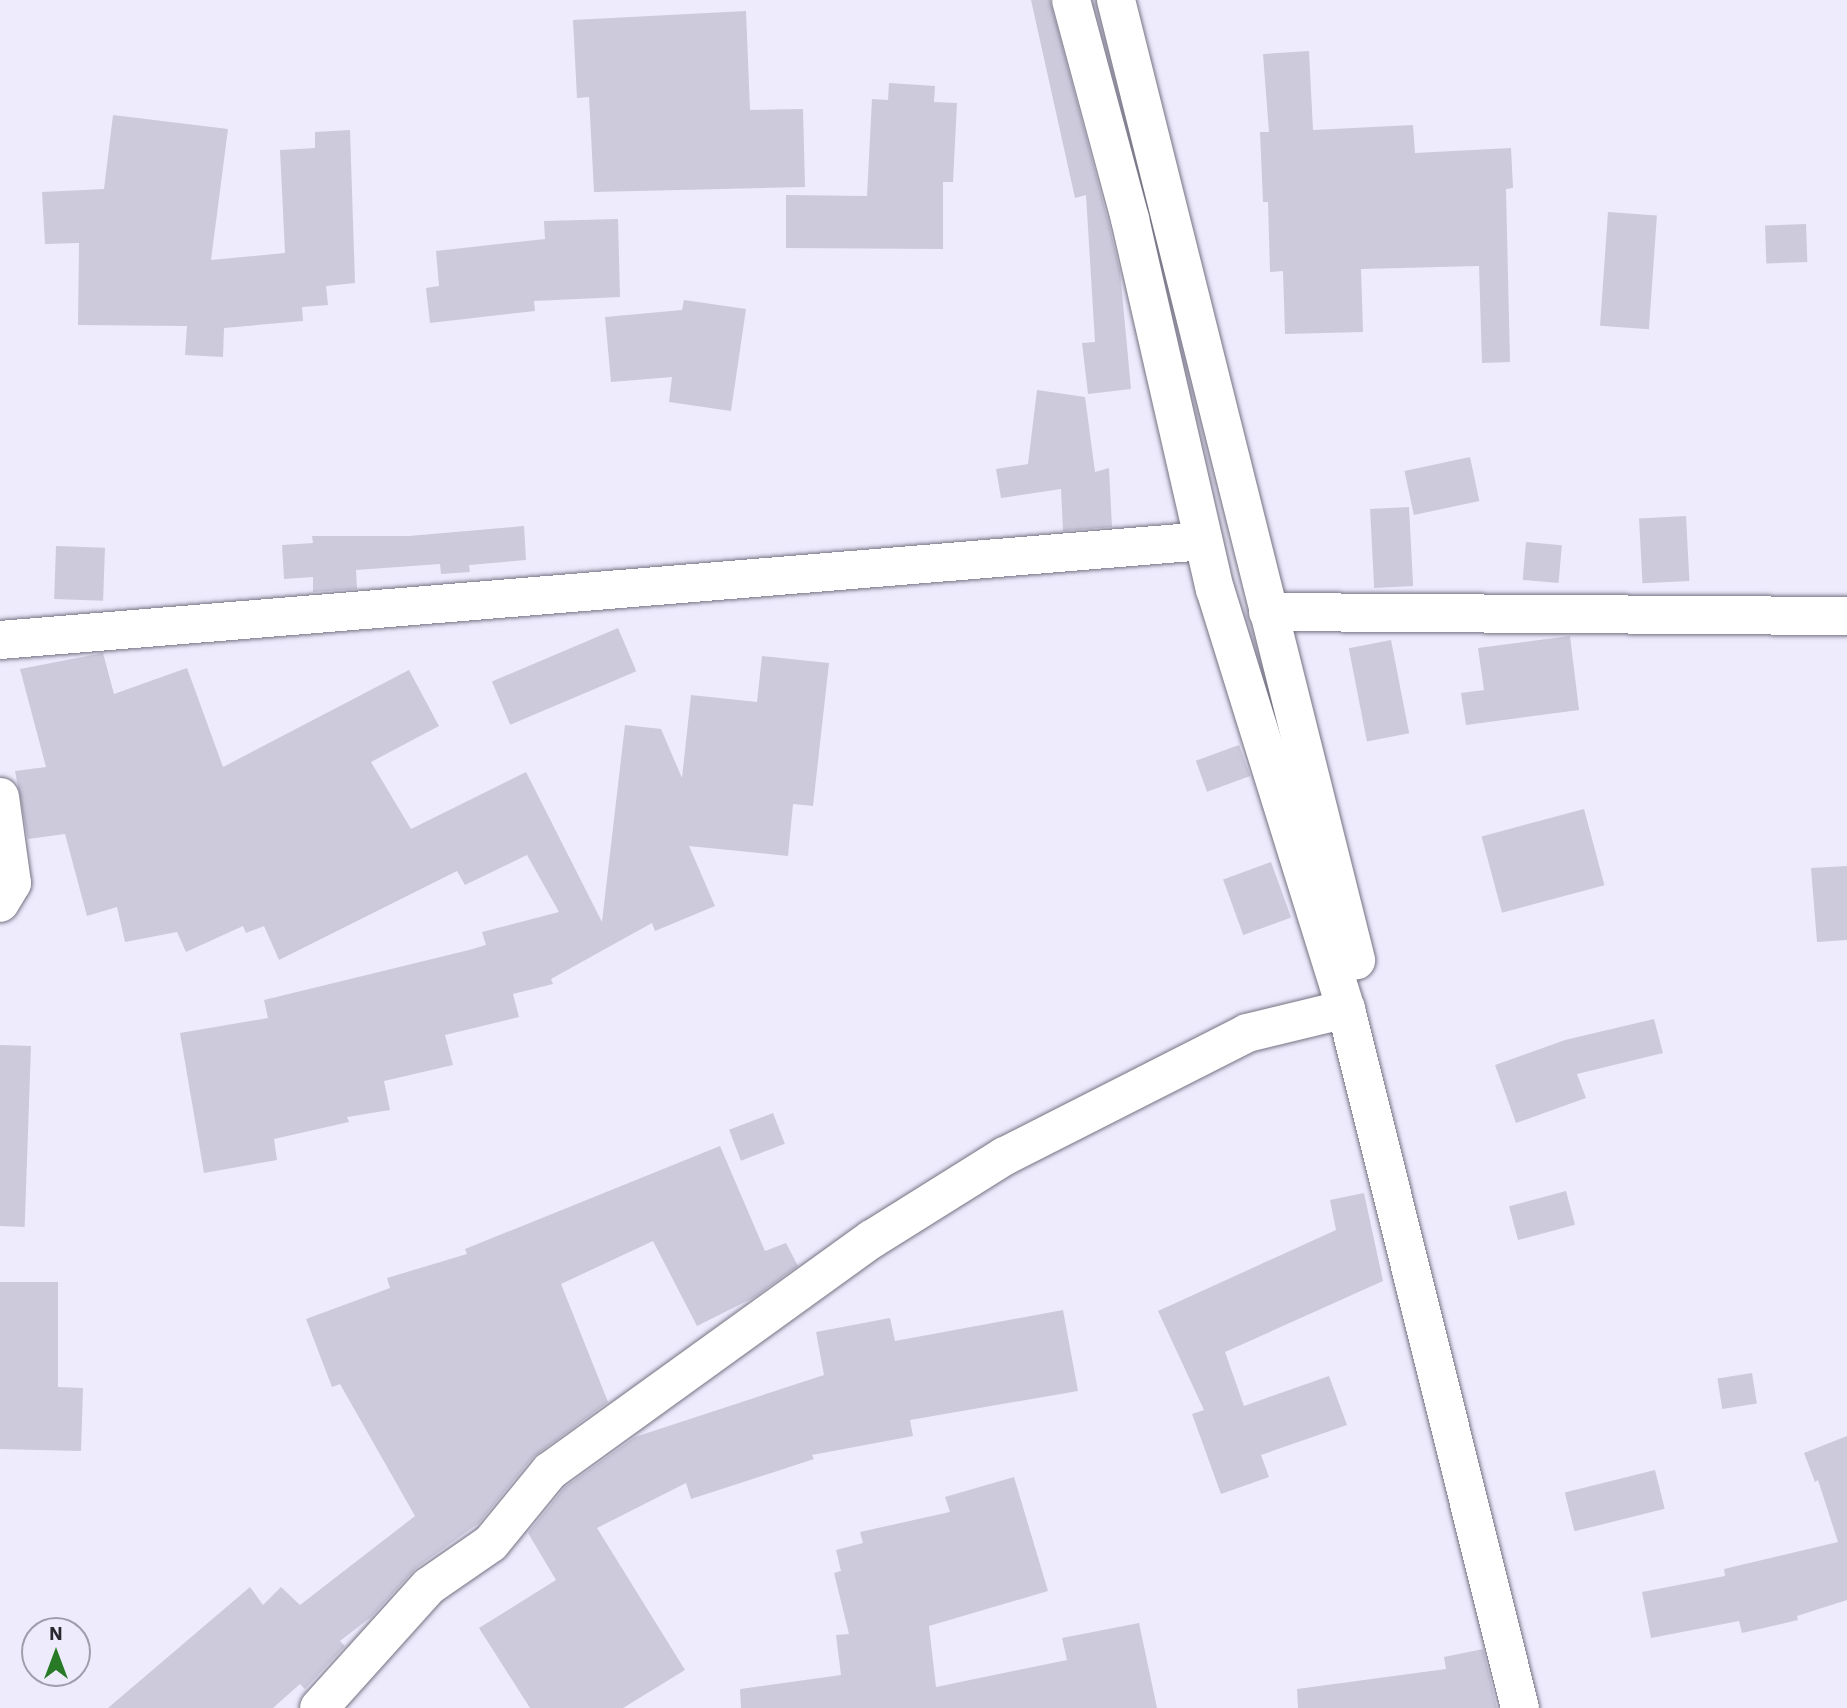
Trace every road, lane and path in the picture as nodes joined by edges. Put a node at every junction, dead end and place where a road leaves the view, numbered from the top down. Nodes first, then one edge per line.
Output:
1 (1071, 0) edge
2 (1116, 0) edge
3 (1170, 209) junction
4 (1130, 219) junction
5 (1203, 541) junction
6 (1268, 612) junction
7 (1847, 616) edge
8 (0, 640) edge
9 (0, 797) edge
10 (0, 902) edge
11 (1346, 1009) junction
12 (319, 1708) edge
13 (1521, 1708) edge
14 (1546, 1708) edge

1 - 4 street
2 - 3 street
3 - 4 street
3 - 6 street
4 - 5 street
5 - 8 street
5 - 11 street
6 - 7 street
6 - 14 street
9 - 10 street
11 - 12 street
11 - 13 street

